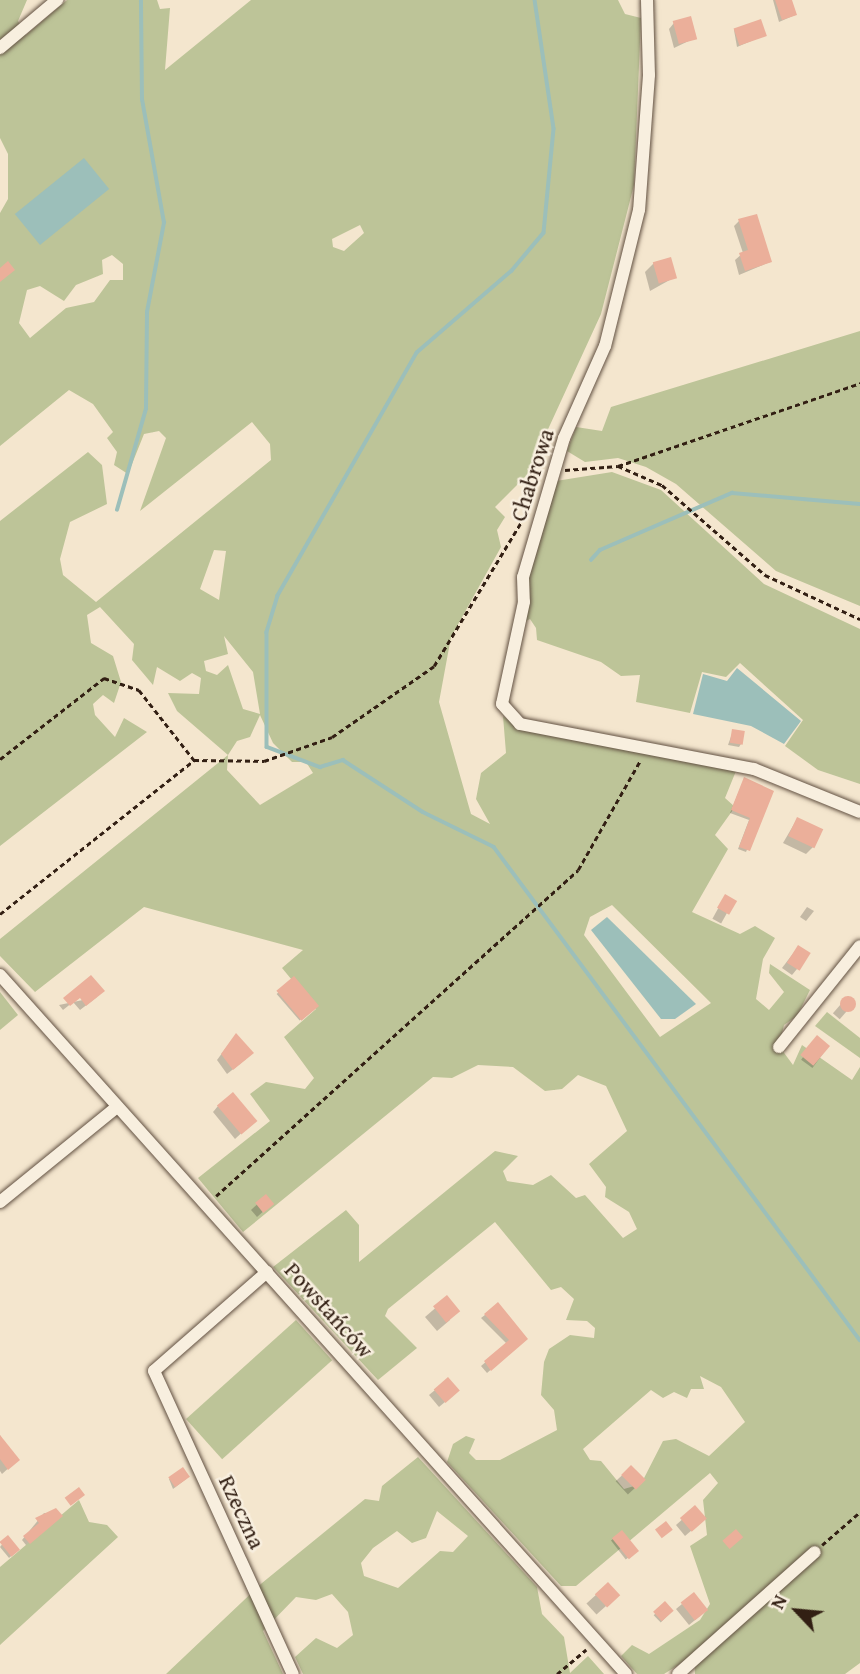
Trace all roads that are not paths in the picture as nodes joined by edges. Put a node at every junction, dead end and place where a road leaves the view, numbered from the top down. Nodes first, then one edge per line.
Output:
1 (57, 0) edge
2 (647, 0) edge
3 (0, 47) edge
4 (860, 812) edge
5 (860, 946) edge
6 (0, 975) edge
7 (779, 1047) dead end
8 (117, 1107) junction
9 (0, 1202) edge
10 (267, 1272) junction
11 (814, 1552) road end
12 (293, 1674) edge
13 (626, 1674) edge
14 (678, 1674) edge

1 - 3 street
2 - 4 street, Chabrowa
5 - 7 street
6 - 8 street, Powstańców
8 - 9 street
8 - 10 street, Powstańców
10 - 12 street, Rzeczna
10 - 13 street, Powstańców
11 - 14 street

